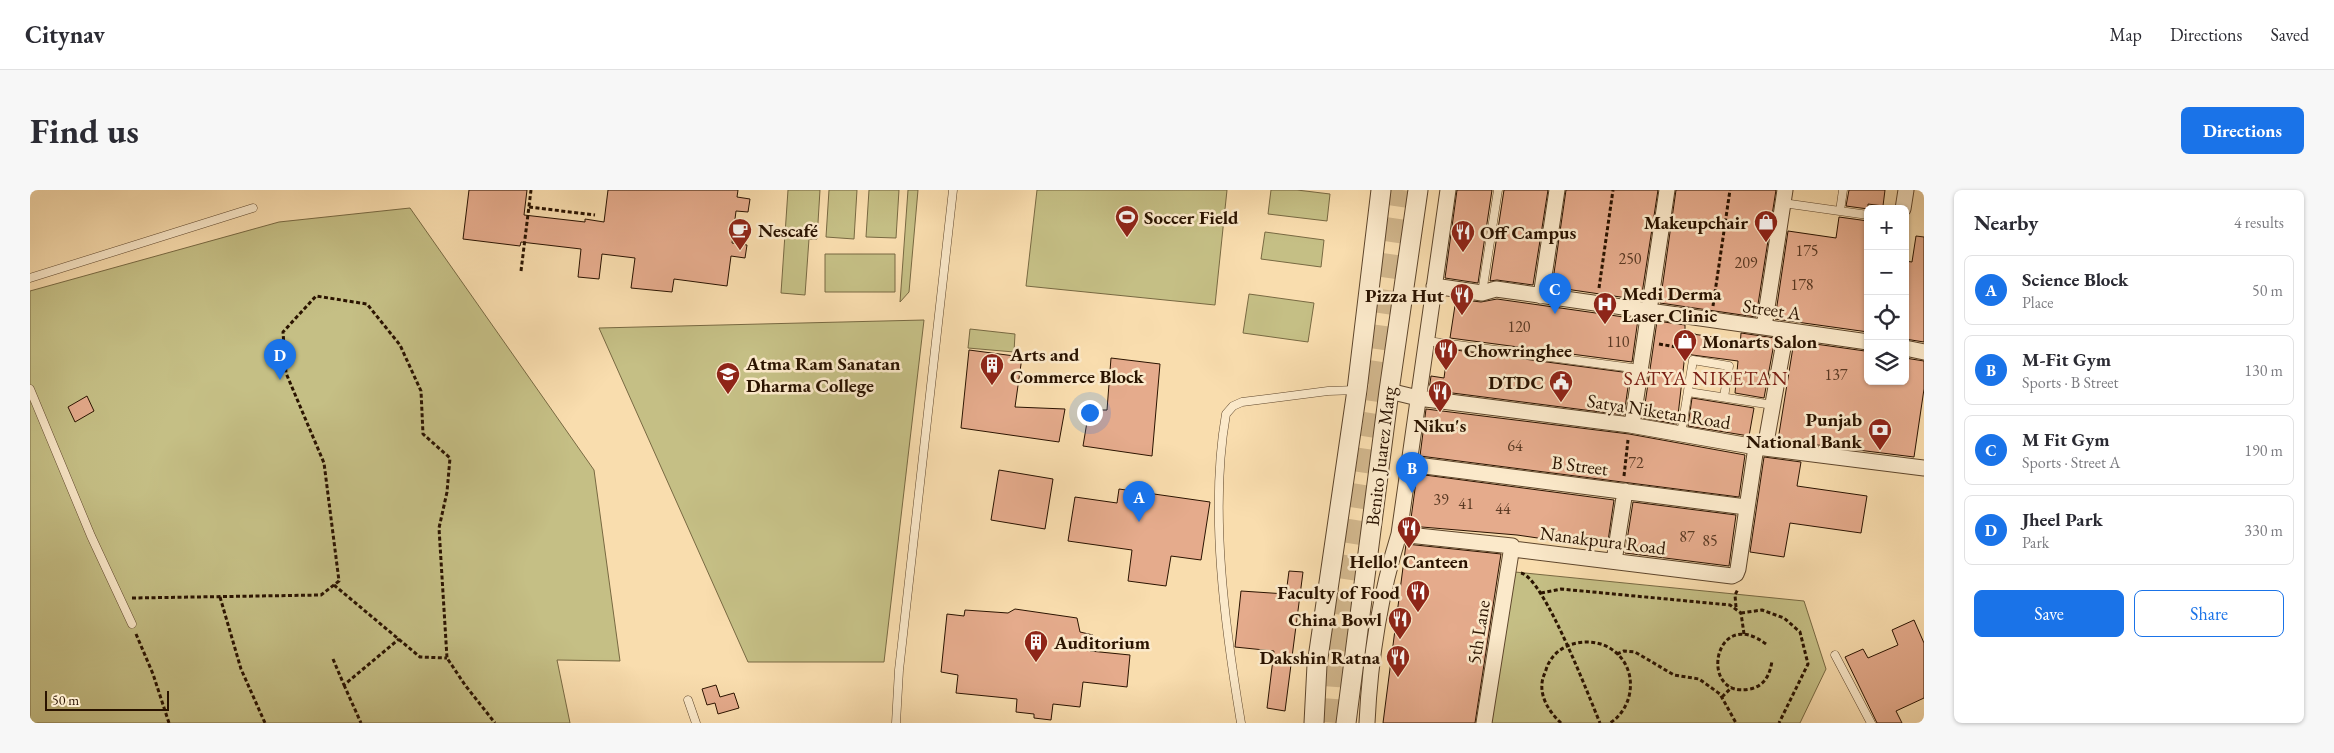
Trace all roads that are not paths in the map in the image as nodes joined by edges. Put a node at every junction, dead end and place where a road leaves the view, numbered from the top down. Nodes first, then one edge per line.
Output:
1 (953, 190) edge
2 (1381, 190) edge
3 (1418, 190) edge
4 (1448, 190) edge
5 (1498, 190) edge
6 (1557, 190) edge
7 (1668, 190) edge
8 (1843, 190) edge
9 (1906, 190) edge
10 (1784, 196) edge
11 (1904, 205) edge
12 (253, 208) dead end
13 (1840, 211) junction
14 (1864, 214) edge
15 (30, 278) edge
16 (1434, 286) junction
17 (1482, 293) junction
18 (1541, 296) junction
19 (1648, 312) junction
20 (1764, 327) junction
21 (1786, 331) junction
22 (1428, 340) junction
23 (1864, 341) edge
24 (1909, 349) edge
25 (1924, 352) edge
26 (1640, 369) junction
27 (30, 389) edge
28 (1358, 390) junction
29 (1389, 391) junction
30 (1688, 392) junction
31 (1724, 397) junction
32 (1418, 398) junction
33 (1773, 405) junction
34 (1630, 432) junction
35 (1681, 434) junction
36 (1760, 447) junction
37 (1409, 464) junction
38 (1924, 468) edge
39 (1623, 491) junction
40 (1746, 507) junction
41 (1399, 534) junction
42 (1512, 547) junction
43 (1614, 561) junction
44 (132, 624) road end
45 (1835, 655) dead end
46 (688, 700) dead end
47 (696, 723) edge
48 (896, 723) edge
49 (1240, 723) edge
50 (1314, 723) edge
51 (1346, 723) edge
52 (1367, 723) edge
53 (1484, 723) edge
54 (1871, 723) edge

1 - 48 lane
2 - 28 street, Benito Juarez Marg
3 - 29 street, Benito Juarez Marg
4 - 16 street
5 - 17 lane
6 - 18 street
7 - 19 street
8 - 13 lane
9 - 11 street
10 - 13 lane
10 - 20 street
12 - 15 lane
13 - 14 lane
16 - 17 street, Street A
16 - 22 street
17 - 18 street, Street A
18 - 19 street, Street A
19 - 20 street, Street A
19 - 26 street
20 - 21 street, Street A
21 - 23 street, Street A
21 - 33 street
22 - 26 lane
22 - 32 street
24 - 25 street
26 - 34 street
27 - 44 lane
28 - 49 lane
28 - 50 street, Benito Juarez Marg
29 - 32 street, Satya Niketan Road
29 - 51 street, Benito Juarez Marg
30 - 31 lane
30 - 31 lane
30 - 35 lane
31 - 33 lane
32 - 34 street, Satya Niketan Road
32 - 37 street
33 - 36 street
34 - 35 street, Satya Niketan Road
35 - 36 street, Satya Niketan Road
36 - 38 street, Satya Niketan Road
36 - 40 street
37 - 39 street, B Street
37 - 41 street
39 - 40 street, B Street
39 - 43 street
40 - 43 street, Nanakpura Road
41 - 42 street, Nanakpura Road
41 - 52 street
42 - 43 street, Nanakpura Road
42 - 53 street, 5th Lane
45 - 54 lane
46 - 47 lane

